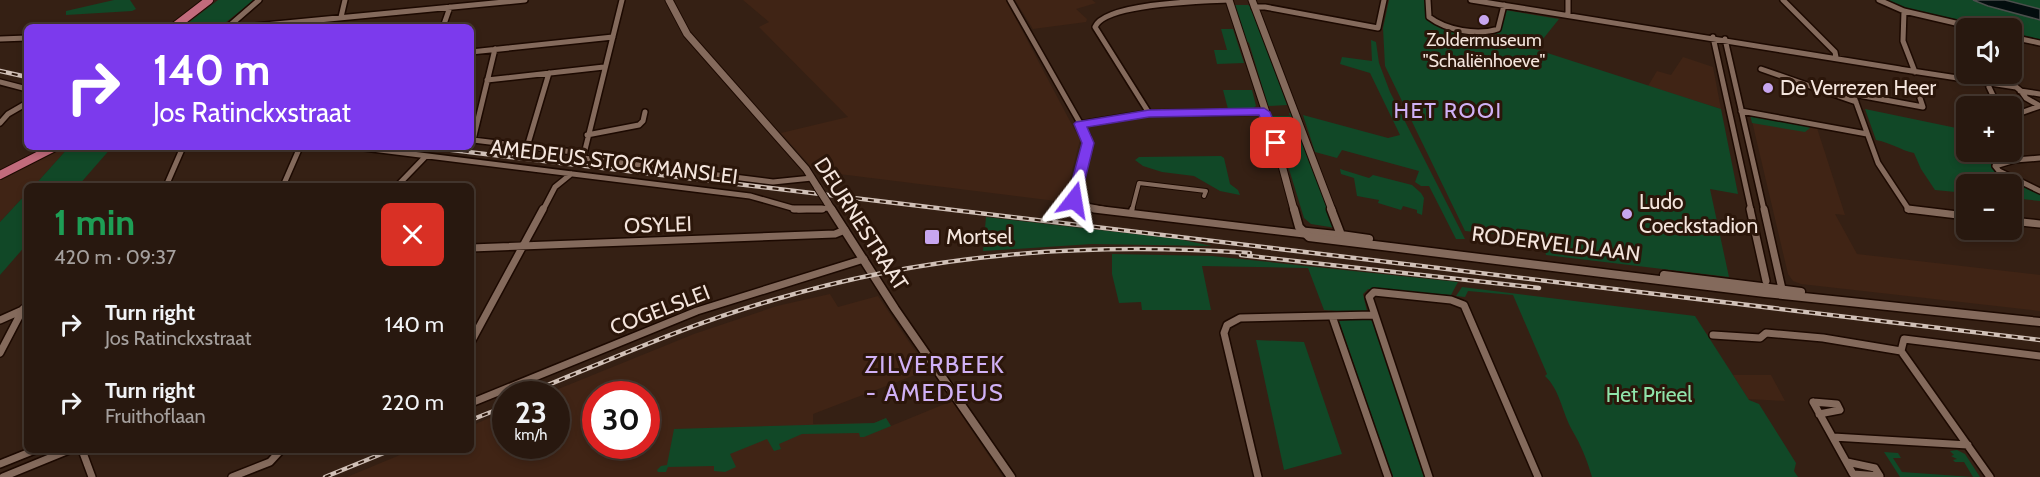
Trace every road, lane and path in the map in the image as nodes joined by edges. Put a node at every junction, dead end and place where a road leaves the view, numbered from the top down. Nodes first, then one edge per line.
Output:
1 (209, 0) edge
2 (214, 0) edge
3 (260, 0) edge
4 (345, 0) edge
5 (422, 0) edge
6 (512, 0) edge
7 (525, 0) edge
8 (622, 0) edge
9 (669, 0) edge
10 (1010, 0) edge
11 (1229, 0) edge
12 (1384, 0) edge
13 (1428, 0) edge
14 (1471, 0) edge
15 (1568, 0) edge
16 (1783, 0) edge
17 (1879, 0) edge
18 (1495, 2) edge
19 (1253, 3) edge
20 (1504, 5) junction
21 (450, 7) junction
22 (420, 10) junction
23 (1904, 11) junction
24 (1568, 15) junction
25 (341, 17) junction
26 (1956, 23) edge
27 (178, 24) edge
28 (183, 24) edge
29 (232, 24) edge
30 (274, 24) edge
31 (444, 24) edge
32 (613, 37) junction
33 (1713, 37) junction
34 (24, 38) edge
35 (0, 39) edge
36 (1725, 39) junction
37 (2022, 40) edge
38 (2040, 44) edge
39 (495, 49) junction
40 (474, 52) edge
41 (1836, 57) junction
42 (604, 67) junction
43 (1761, 69) dead end
44 (1915, 72) junction
45 (549, 74) junction
46 (1935, 75) junction
47 (1723, 78) junction
48 (487, 80) junction
49 (1734, 80) junction
50 (0, 82) edge
51 (1989, 87) junction
52 (24, 88) edge
53 (2021, 91) junction
54 (2040, 94) edge
55 (1993, 96) edge
56 (1920, 98) dead end
57 (1856, 102) junction
58 (24, 105) edge
59 (2040, 106) edge
60 (1741, 111) junction
61 (645, 112) dead end
62 (1267, 112) junction
63 (2022, 112) edge
64 (1149, 113) junction
65 (478, 116) junction
66 (474, 117) edge
67 (0, 123) edge
68 (1080, 124) junction
69 (474, 133) edge
70 (1867, 134) junction
71 (587, 135) junction
72 (474, 141) edge
73 (527, 147) junction
74 (1738, 148) junction
75 (43, 150) edge
76 (49, 150) edge
77 (182, 150) edge
78 (299, 150) edge
79 (379, 150) edge
80 (1750, 150) junction
81 (582, 153) junction
82 (426, 156) junction
83 (2040, 158) edge
84 (553, 172) junction
85 (0, 173) edge
86 (571, 174) junction
87 (812, 178) junction
88 (166, 183) edge
89 (284, 183) edge
90 (400, 183) edge
91 (555, 187) junction
92 (2040, 192) edge
93 (1204, 196) dead end
94 (828, 205) junction
95 (1131, 213) junction
96 (1956, 215) edge
97 (2022, 222) edge
98 (2040, 224) edge
99 (845, 230) junction
100 (1302, 232) junction
101 (1341, 235) junction
102 (1332, 240) junction
103 (1758, 240) junction
104 (1770, 242) junction
105 (522, 246) junction
106 (474, 249) edge
107 (864, 259) junction
108 (1769, 287) junction
109 (1783, 292) junction
110 (24, 309) edge
111 (24, 311) edge
112 (1374, 315) junction
113 (1332, 316) junction
114 (0, 320) edge
115 (2040, 322) edge
116 (1713, 335) dead end
117 (474, 336) edge
118 (1901, 351) junction
119 (0, 353) edge
120 (2040, 356) edge
121 (474, 402) edge
122 (1820, 414) dead end
123 (1833, 437) junction
124 (1968, 445) junction
125 (28, 453) edge
126 (62, 453) edge
127 (83, 453) edge
128 (278, 453) edge
129 (1847, 462) dead end
130 (0, 464) edge
131 (3, 477) edge
132 (92, 477) edge
133 (232, 477) edge
134 (1011, 477) edge
135 (1258, 477) edge
136 (1388, 477) edge
137 (1429, 477) edge
138 (1538, 477) edge
139 (1990, 477) edge

1 - 27 main road
2 - 28 main road
3 - 29 street
4 - 25 street
5 - 22 street
6 - 7 street
6 - 21 street
8 - 32 street
9 - 87 street, DEURNESTRAAT
10 - 68 street
11 - 62 street
11 - 64 street
12 - 19 street
13 - 20 street
14 - 18 street
15 - 24 street
16 - 41 street
17 - 23 street
18 - 20 street
19 - 101 street
20 - 24 street
21 - 22 street
21 - 31 street
22 - 25 street
23 - 26 street
23 - 44 street
24 - 33 street
25 - 30 street
32 - 39 street
32 - 42 street
33 - 36 street
33 - 47 street
34 - 35 street
36 - 41 street
36 - 49 street
37 - 38 street
39 - 40 street
39 - 48 street
41 - 44 street
42 - 45 street
42 - 71 street
43 - 57 street
44 - 46 street
45 - 48 street
45 - 73 street
46 - 51 street
46 - 53 street
47 - 49 street
47 - 74 street
48 - 65 street
49 - 60 street
50 - 52 street
51 - 53 street
51 - 55 street
53 - 54 street
53 - 59 street
56 - 57 street
57 - 70 street
58 - 67 street
59 - 63 street
60 - 70 street
60 - 80 street
61 - 71 street
62 - 64 street
62 - 100 street
64 - 68 street
65 - 66 street
65 - 69 street
68 - 95 street, RODERVELDLAAN
70 - 96 street
71 - 81 street
72 - 73 street
73 - 81 street
74 - 80 street
74 - 103 street
75 - 85 main road
76 - 85 main road
77 - 88 street
78 - 89 street
79 - 82 street, AMEDEUS STOCKMANSLEI
80 - 104 street
81 - 87 street
82 - 84 street, AMEDEUS STOCKMANSLEI
82 - 90 street
83 - 92 street
84 - 86 street, AMEDEUS STOCKMANSLEI
84 - 91 street
86 - 91 street
86 - 94 street, AMEDEUS STOCKMANSLEI
87 - 94 street, DEURNESTRAAT, bridge
91 - 105 street
93 - 95 street
94 - 99 street, DEURNESTRAAT
95 - 100 street, RODERVELDLAAN
97 - 98 street
99 - 105 street, OSYLEI
99 - 107 street, DEURNESTRAAT
100 - 101 street, RODERVELDLAAN
100 - 102 street, RODERVELDLAAN
101 - 102 street
101 - 108 street, RODERVELDLAAN
102 - 108 street, RODERVELDLAAN
103 - 104 street
103 - 108 street
104 - 109 street
105 - 106 street, OSYLEI
105 - 117 street
107 - 121 street, COGELSLEI
107 - 134 street, DEURNESTRAAT
108 - 109 street, RODERVELDLAAN
109 - 115 street, RODERVELDLAAN
110 - 114 street
111 - 119 street
112 - 113 street
112 - 137 street
112 - 138 street
113 - 135 street
113 - 136 street
116 - 118 street
118 - 120 street
118 - 124 street
122 - 123 street
123 - 124 street
123 - 129 street
124 - 139 street
125 - 130 street
126 - 131 street
127 - 132 street
128 - 133 street

